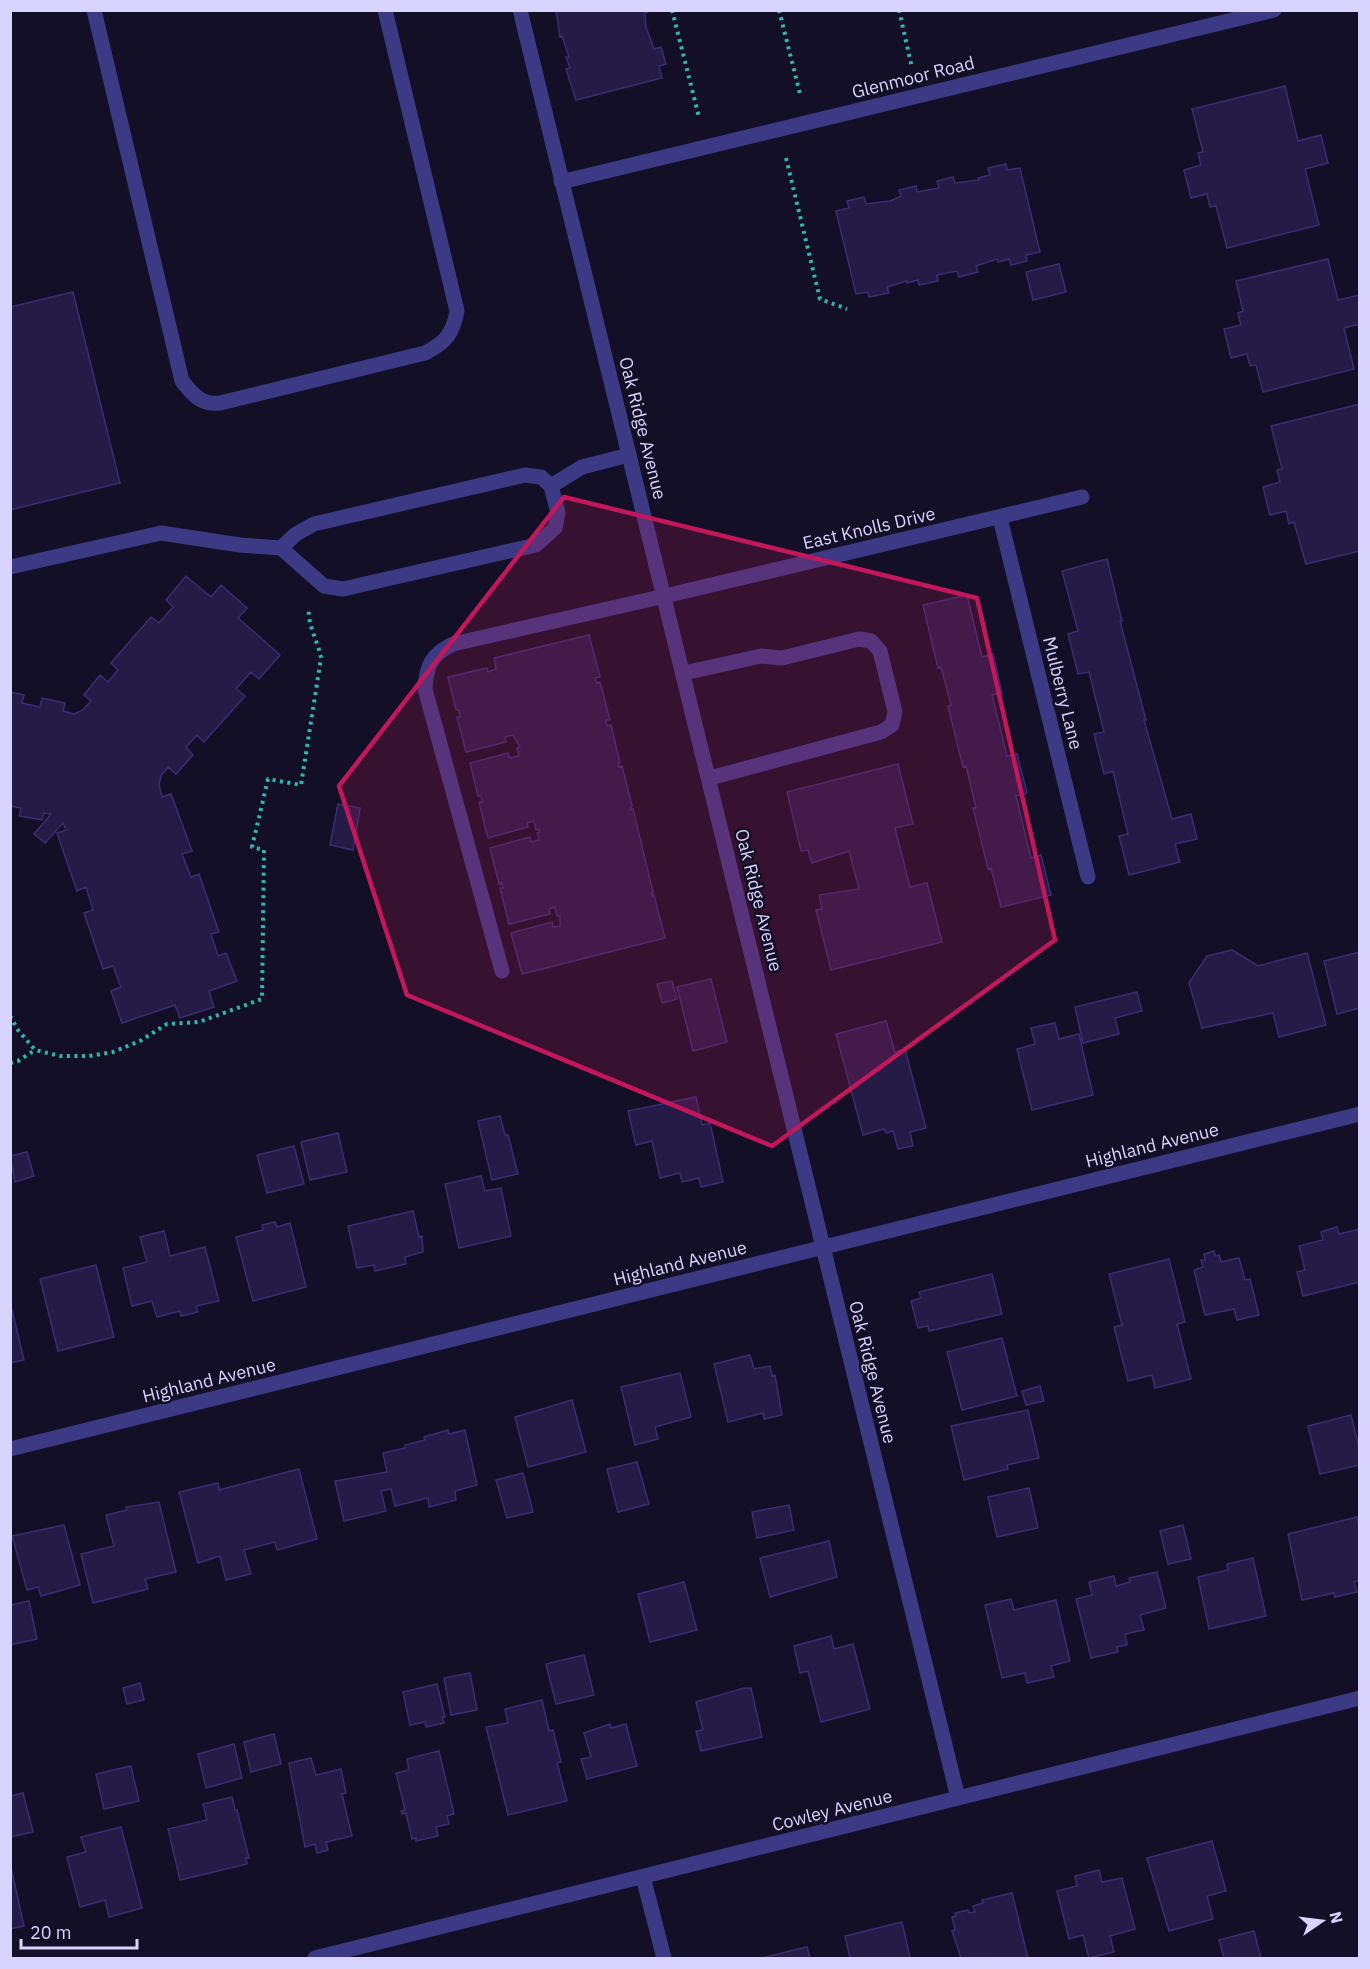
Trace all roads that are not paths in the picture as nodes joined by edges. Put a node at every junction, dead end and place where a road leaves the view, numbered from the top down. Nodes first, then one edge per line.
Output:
1 (94, 10) edge
2 (385, 10) edge
3 (520, 10) edge
4 (1274, 10) edge
5 (561, 182) junction
6 (629, 455) junction
7 (551, 486) junction
8 (1082, 497) dead end
9 (1000, 518) junction
10 (281, 548) junction
11 (10, 567) edge
12 (665, 596) junction
13 (684, 673) junction
14 (710, 778) junction
15 (1088, 877) dead end
16 (502, 971) dead end
17 (1359, 1114) edge
18 (823, 1247) junction
19 (10, 1449) edge
20 (1359, 1698) edge
21 (958, 1798) junction
22 (643, 1877) junction
23 (315, 1959) edge
24 (664, 1959) edge

1 - 2 street
3 - 5 street, Oak Ridge Avenue
4 - 5 street, Glenmoor Road
5 - 6 street, Oak Ridge Avenue
6 - 7 street
6 - 12 street, Oak Ridge Avenue
7 - 10 street
7 - 10 street
8 - 9 street, East Knolls Drive
9 - 12 street, East Knolls Drive
9 - 15 street, Mulberry Lane
10 - 11 street
12 - 13 street, Oak Ridge Avenue
12 - 16 street, East Knolls Drive
13 - 14 street, Oak Ridge Avenue
13 - 14 street
14 - 18 street, Oak Ridge Avenue
17 - 18 street, Highland Avenue
18 - 19 street, Highland Avenue
18 - 21 street, Oak Ridge Avenue
20 - 21 street, Cowley Avenue
21 - 22 street, Cowley Avenue
22 - 23 street, Cowley Avenue
22 - 24 street

